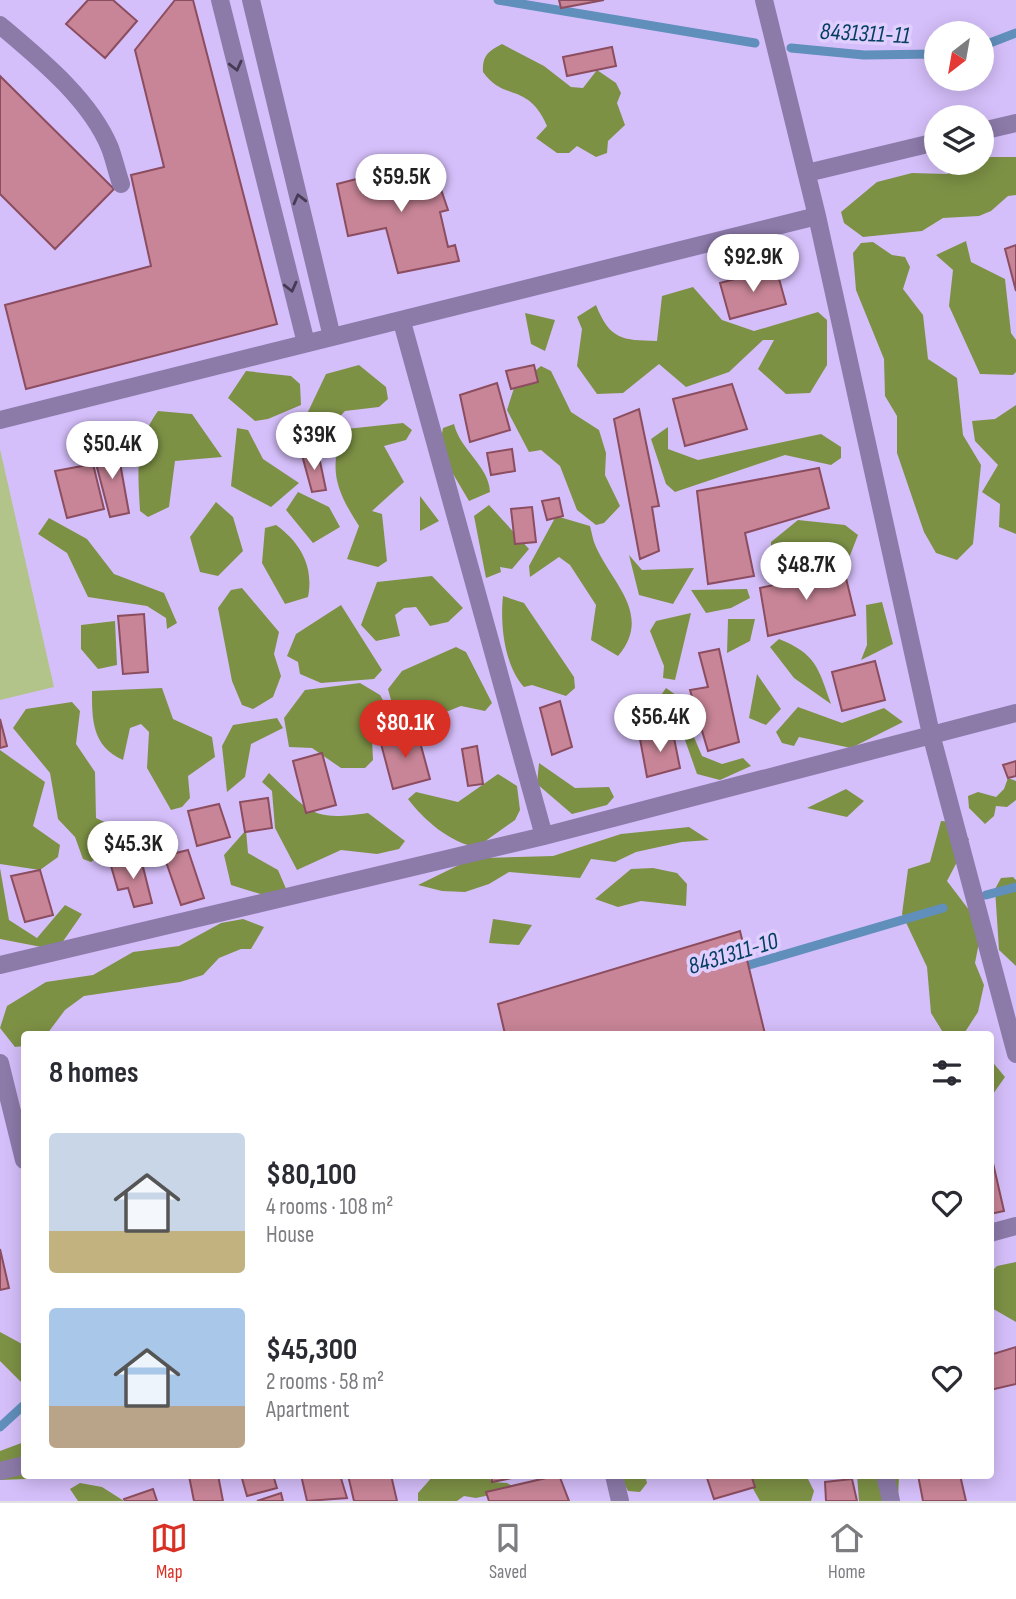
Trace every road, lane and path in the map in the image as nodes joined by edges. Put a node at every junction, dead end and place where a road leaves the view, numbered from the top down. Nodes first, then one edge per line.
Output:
1 (220, 0) edge
2 (251, 0) edge
3 (764, 0) edge
4 (0, 25) edge
5 (1016, 122) edge
6 (994, 128) edge
7 (924, 145) edge
8 (807, 173) junction
9 (121, 184) dead end
10 (817, 216) junction
11 (402, 322) junction
12 (332, 337) junction
13 (306, 343) junction
14 (0, 420) edge
15 (1016, 713) edge
16 (931, 734) junction
17 (544, 836) junction
18 (0, 965) edge
19 (1008, 988) edge
20 (1016, 1054) edge
21 (0, 1063) edge
22 (21, 1148) edge
23 (1016, 1227) edge
24 (994, 1232) edge
25 (21, 1466) edge
26 (0, 1471) edge
27 (615, 1479) edge
28 (886, 1479) edge
29 (620, 1501) edge
30 (891, 1501) edge

1 -> 13 street
12 -> 2 street
3 - 8 street
4 - 9 street
5 - 6 street
7 - 8 street
8 - 10 street
10 - 11 street
10 - 16 street
11 - 12 street
11 - 17 street
12 - 13 street
13 - 14 street
15 - 16 street
16 - 17 street
16 - 19 street
17 - 18 street
19 - 20 street
21 - 22 street
23 - 24 street
25 - 26 street
27 - 29 street
28 - 30 street

